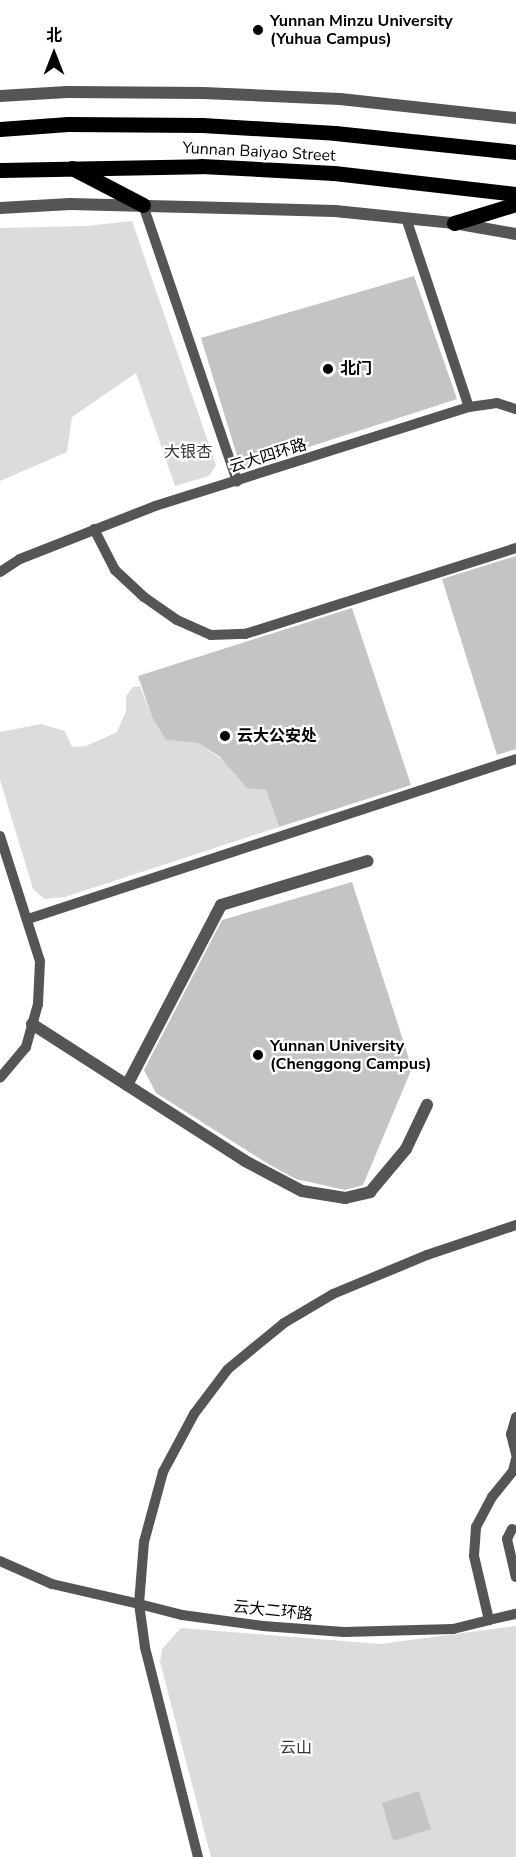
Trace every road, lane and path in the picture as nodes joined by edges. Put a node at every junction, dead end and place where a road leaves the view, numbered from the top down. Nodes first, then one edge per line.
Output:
1 (0, 96) edge
2 (516, 118) edge
3 (0, 129) edge
4 (516, 152) edge
5 (70, 167) junction
6 (0, 170) edge
7 (516, 194) edge
8 (516, 204) edge
9 (143, 205) junction
10 (0, 208) edge
11 (406, 218) junction
12 (454, 223) junction
13 (516, 234) edge
14 (469, 407) junction
15 (516, 409) edge
16 (237, 481) junction
17 (94, 530) junction
18 (516, 548) edge
19 (0, 572) edge
20 (516, 759) edge
21 (0, 836) edge
22 (368, 861) dead end
23 (28, 919) junction
24 (32, 1024) junction
25 (0, 1078) edge
26 (127, 1085) junction
27 (427, 1105) dead end
28 (516, 1225) edge
29 (516, 1417) edge
30 (516, 1457) edge
31 (512, 1529) dead end
32 (0, 1561) edge
33 (516, 1577) edge
34 (139, 1604) junction
35 (516, 1614) edge
36 (489, 1620) junction
37 (198, 1857) edge

1 - 2 street
3 - 4 main road, Yunnan Baiyao Street
5 - 6 main road, Yunnan Baiyao Street
5 - 7 main road, Yunnan Baiyao Street
5 - 9 main road
8 - 12 main road
9 - 10 street
9 - 11 street
9 - 16 lane
11 - 12 street
11 - 14 lane
12 - 13 street
14 - 15 lane, 云大四环路
14 - 16 lane, 云大四环路
16 - 17 lane, 云大四环路
17 - 18 lane
17 - 19 lane, 云大四环路
20 - 23 lane
21 - 23 lane
22 - 26 street
23 - 24 lane
24 - 25 lane
24 - 26 street
26 - 27 street
28 - 34 lane
29 - 30 lane
30 - 36 lane
31 - 33 lane
32 - 34 lane, 云大二环路
34 - 36 lane, 云大二环路
34 - 37 lane
35 - 36 lane, 云大二环路

